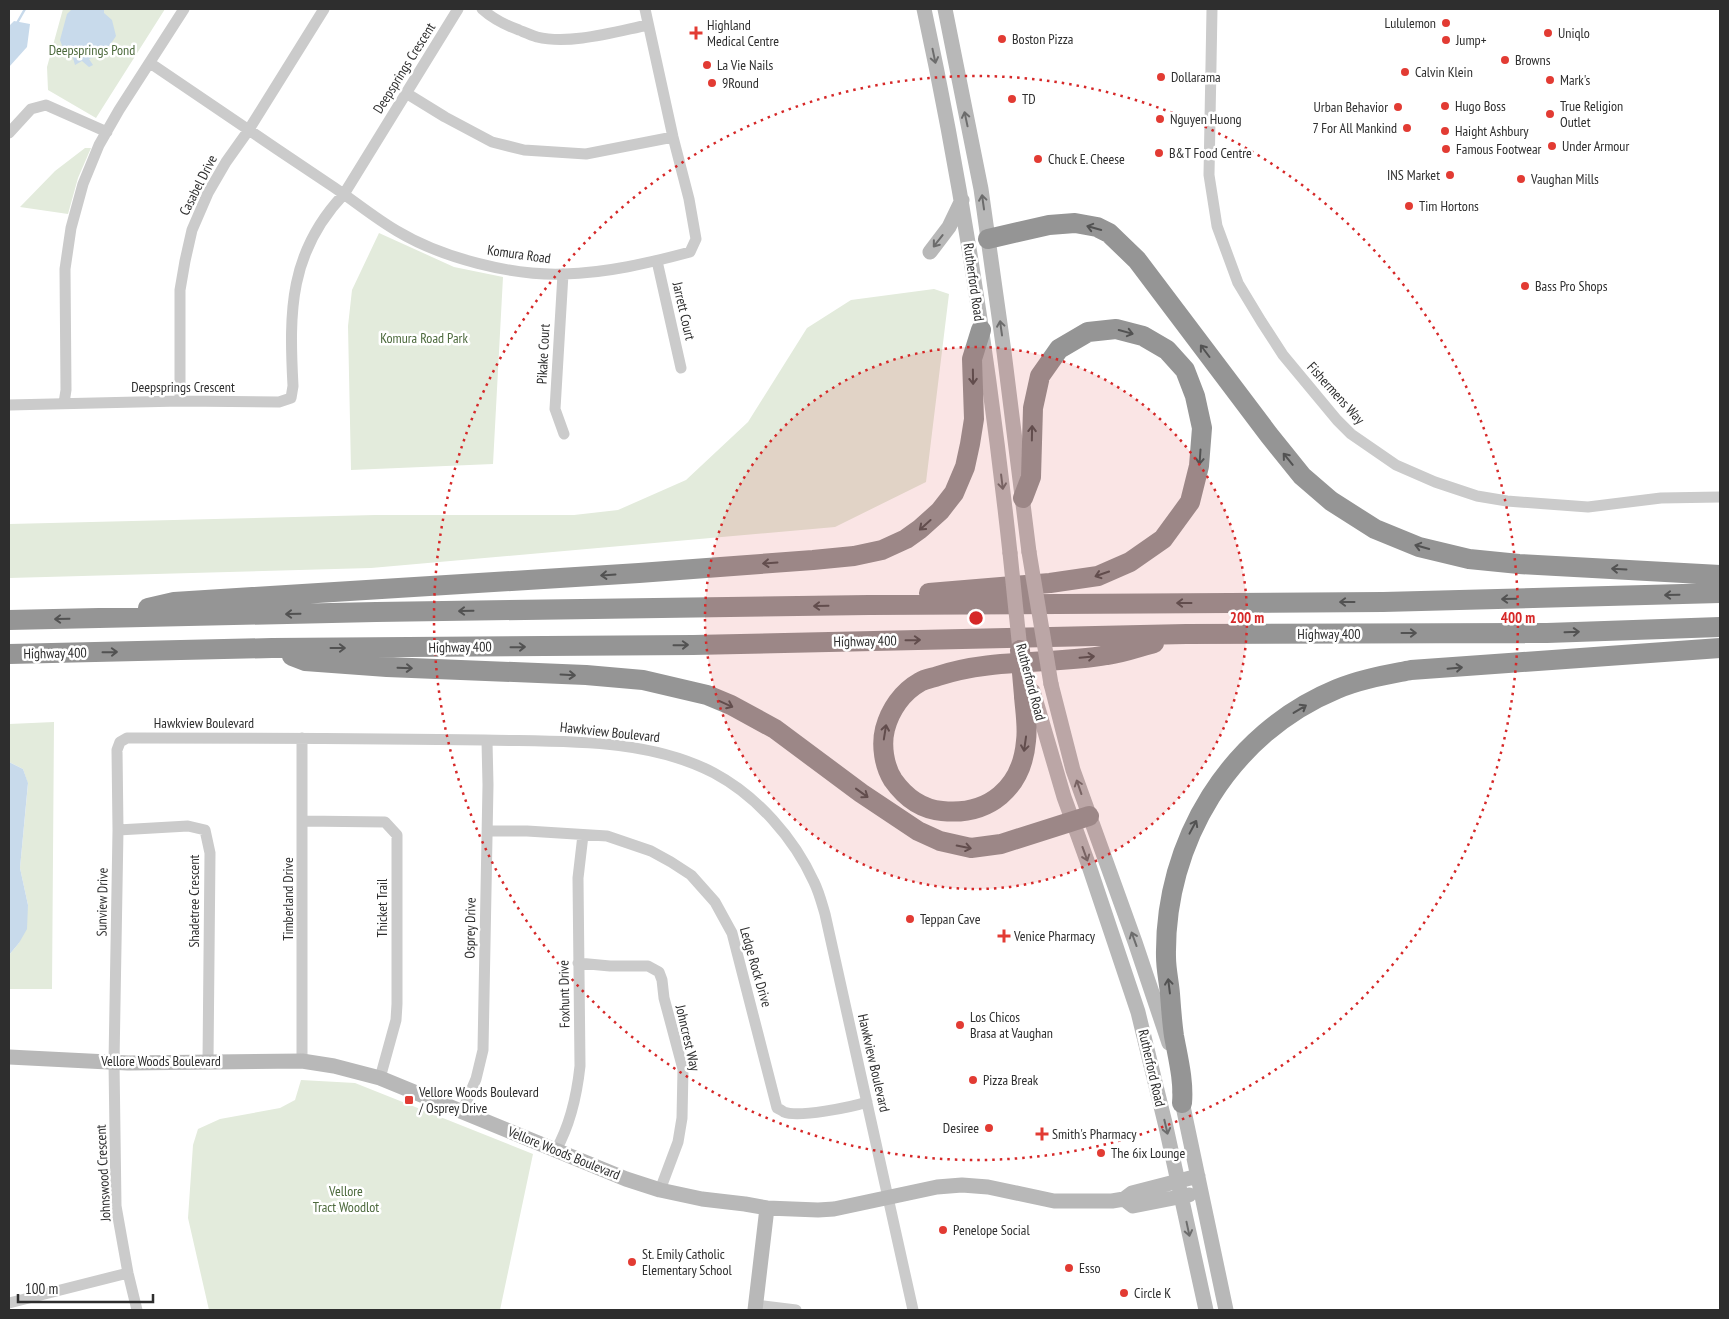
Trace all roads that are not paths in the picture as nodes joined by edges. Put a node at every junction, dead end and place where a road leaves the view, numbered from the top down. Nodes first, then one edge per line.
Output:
1 (184, 9) edge
2 (324, 9) edge
3 (458, 9) edge
4 (482, 9) edge
5 (645, 9) edge
6 (924, 9) edge
7 (945, 9) edge
8 (1212, 9) edge
9 (648, 25) junction
10 (150, 63) junction
11 (406, 93) junction
12 (248, 131) junction
13 (107, 132) junction
14 (9, 133) edge
15 (673, 137) junction
16 (344, 194) junction
17 (962, 200) junction
18 (988, 239) junction
19 (970, 249) junction
20 (930, 252) dead end
21 (657, 261) junction
22 (562, 274) junction
23 (982, 330) junction
24 (681, 368) dead end
25 (180, 401) junction
26 (64, 403) junction
27 (9, 405) edge
28 (564, 434) dead end
29 (1720, 497) edge
30 (1023, 498) junction
31 (1720, 575) edge
32 (1720, 594) edge
33 (870, 605) junction
34 (111, 617) junction
35 (9, 620) edge
36 (1720, 628) edge
37 (1186, 634) junction
38 (272, 648) junction
39 (1720, 648) edge
40 (1020, 650) joint
41 (9, 654) edge
42 (1028, 693) junction
43 (302, 738) junction
44 (487, 740) junction
45 (120, 742) joint
46 (1081, 819) junction
47 (303, 821) junction
48 (118, 830) junction
49 (487, 831) junction
50 (583, 835) junction
51 (578, 963) junction
52 (9, 1057) edge
53 (208, 1061) junction
54 (302, 1061) junction
55 (114, 1062) junction
56 (380, 1078) junction
57 (867, 1102) junction
58 (1182, 1103) junction
59 (462, 1112) junction
60 (556, 1150) junction
61 (1198, 1176) junction
62 (1179, 1189) junction
63 (660, 1190) junction
64 (1202, 1191) junction
65 (889, 1198) junction
66 (767, 1208) junction
67 (128, 1273) junction
68 (9, 1303) edge
69 (755, 1308) edge
70 (137, 1310) edge
71 (796, 1310) edge
72 (910, 1310) edge
73 (1206, 1310) edge
74 (1226, 1310) edge

1 - 10 street
2 - 12 street, Casabel Drive
3 - 11 street, Deepsprings Crescent
4 - 9 street
5 - 9 street, Komura Road
6 -> 17 main road, Rutherford Road
18 -> 7 main road, Rutherford Road
8 - 29 street, Fishermens Way
9 - 15 street, Komura Road
10 - 12 street, Komura Road
10 - 13 street
11 - 15 street
11 - 16 street, Deepsprings Crescent
12 - 16 street, Komura Road
12 - 25 street, Casabel Drive
13 - 14 street
13 - 26 street
15 - 21 street, Komura Road
16 - 22 street, Komura Road
16 - 25 street, Deepsprings Crescent
17 - 19 main road, Rutherford Road
17 -> 20 main road
18 - 19 main road
30 -> 18 main road, Rutherford Road
31 -> 18 highway
19 - 23 main road, Rutherford Road
21 - 22 street, Komura Road
21 - 24 street, Jarrett Court
22 - 28 street, Pikake Court
23 -> 34 highway
23 -> 40 main road, Rutherford Road, bridge
25 - 26 street, Deepsprings Crescent
26 - 27 street, Deepsprings Crescent
30 -> 33 highway
46 -> 30 main road, Rutherford Road, bridge
32 -> 33 highway
33 -> 34 highway
34 -> 35 highway
37 -> 36 highway, Highway 400
38 -> 37 highway, Highway 400
42 -> 37 highway
41 -> 38 highway, Highway 400
38 -> 46 highway
58 -> 39 highway
40 - 42 highway, bridge
42 - 46 main road, Rutherford Road
43 - 44 street, Hawkview Boulevard
43 - 45 street, Hawkview Boulevard
43 - 47 street, Timberland Drive
44 - 49 street, Osprey Drive
44 - 57 street, Hawkview Boulevard
45 - 48 street, Sunview Drive
58 -> 46 main road, Rutherford Road
46 -> 62 main road, Rutherford Road
47 - 54 street, Timberland Drive
47 - 56 street, Thicket Trail
48 - 53 street, Shadetree Crescent
48 - 55 street, Sunview Drive
49 - 50 street, Ledge Rock Drive
49 - 59 street, Osprey Drive
50 - 51 street, Foxhunt Drive
50 - 57 street, Ledge Rock Drive
51 - 60 street, Foxhunt Drive
51 - 63 street, Johncrest Way
52 - 55 main road, Vellore Woods Boulevard
53 - 54 main road, Vellore Woods Boulevard
53 - 55 main road, Vellore Woods Boulevard
54 - 56 main road, Vellore Woods Boulevard
55 - 67 street, Johnswood Crescent
56 - 59 main road, Vellore Woods Boulevard
57 - 65 street, Hawkview Boulevard
58 - 61 main road, Rutherford Road
59 - 60 main road, Vellore Woods Boulevard
60 - 63 main road, Vellore Woods Boulevard
61 - 62 main road, Vellore Woods Boulevard
61 - 64 main road, Rutherford Road
62 - 64 main road, Vellore Woods Boulevard
62 - 65 main road, Vellore Woods Boulevard
62 -> 73 main road, Rutherford Road
63 - 66 main road, Vellore Woods Boulevard
64 - 74 main road, Rutherford Road
65 - 66 main road, Vellore Woods Boulevard
65 - 72 street, Hawkview Boulevard
66 - 69 main road
67 - 68 street
67 - 70 street, Johnswood Crescent
69 - 71 street

